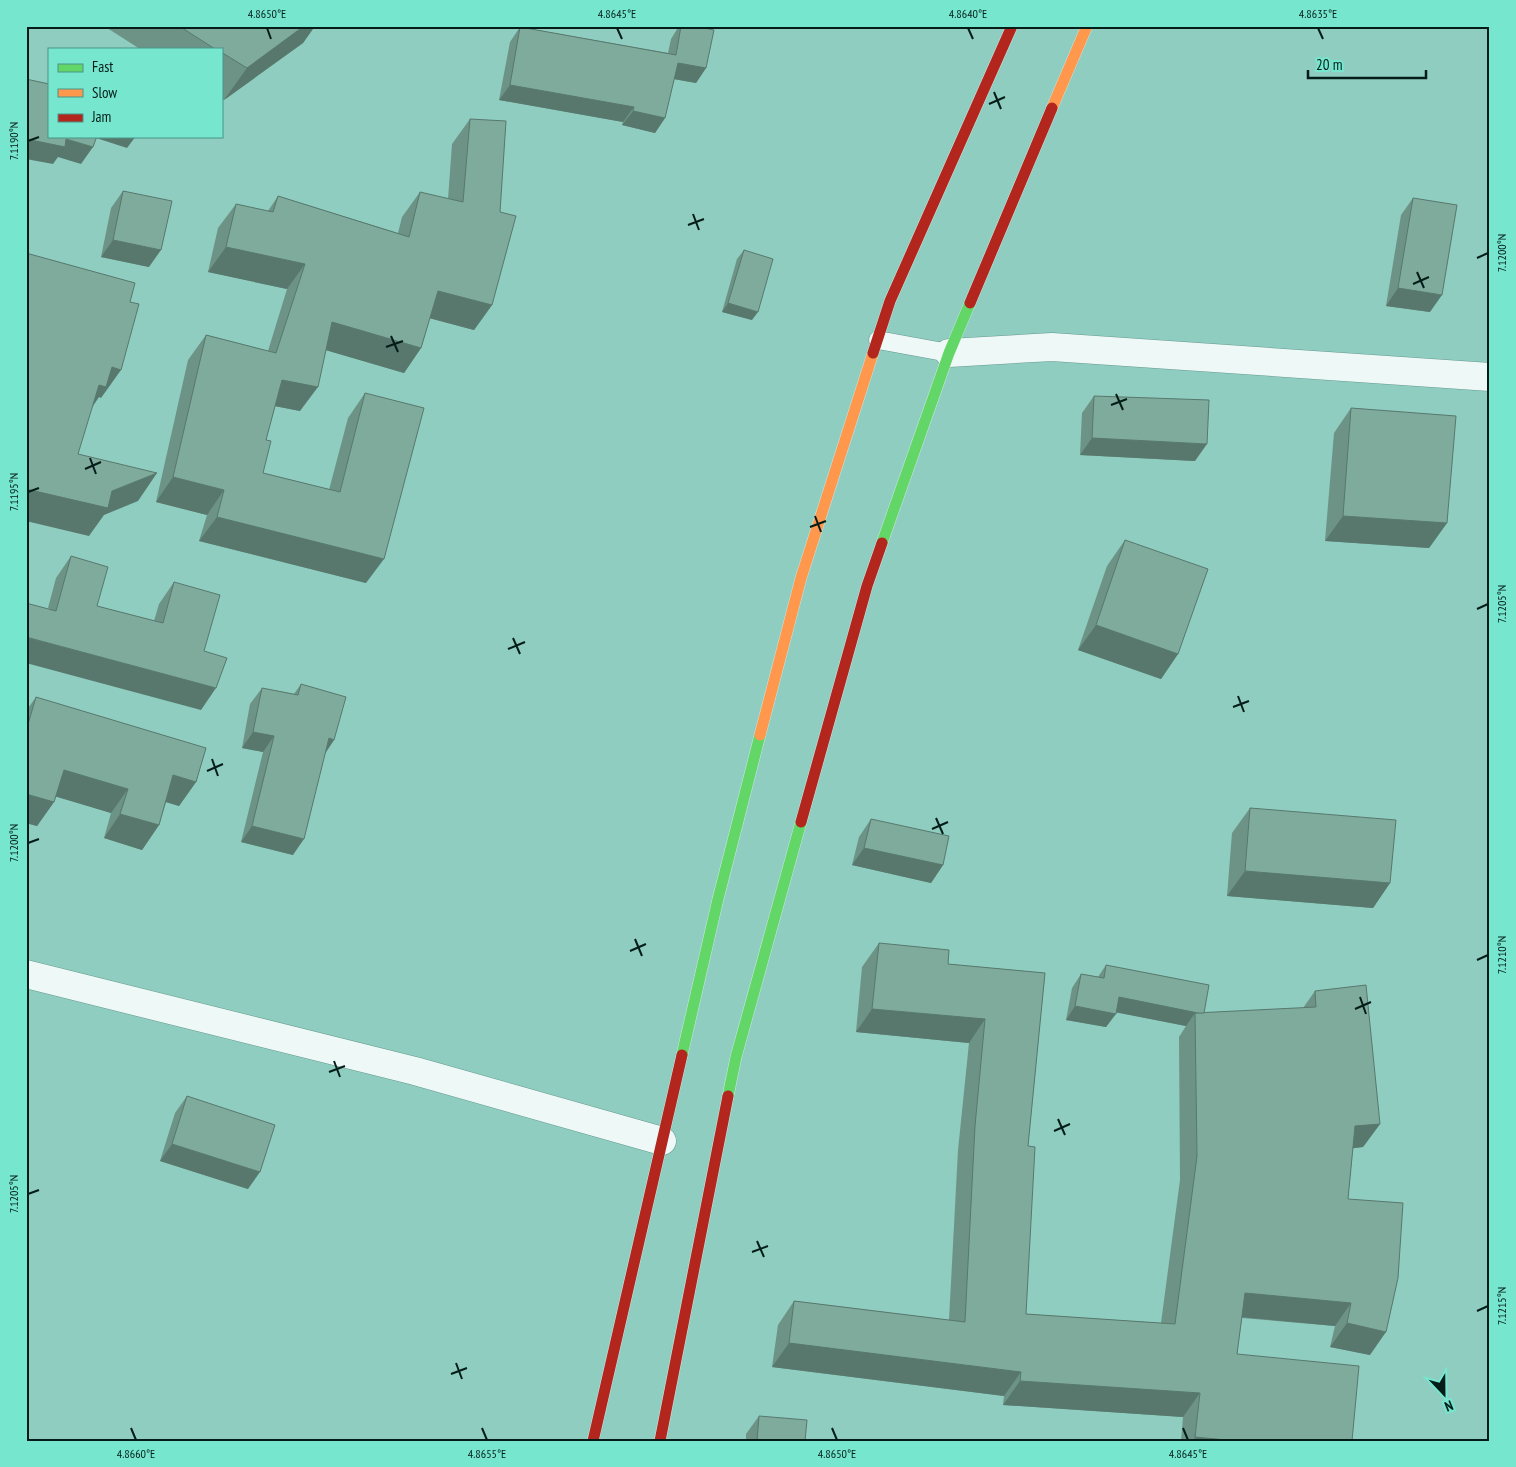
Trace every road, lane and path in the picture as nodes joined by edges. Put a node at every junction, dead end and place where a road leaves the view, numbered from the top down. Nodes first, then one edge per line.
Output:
1 (1012, 26) edge
2 (1087, 26) edge
3 (878, 340) junction
4 (949, 353) junction
5 (1490, 377) edge
6 (26, 974) edge
7 (662, 1141) junction
8 (593, 1441) edge
9 (660, 1441) edge

1 - 3 main road
2 - 4 main road
3 - 4 lane
3 - 7 main road
4 - 5 street
4 - 9 main road
6 - 7 street
7 - 8 main road

